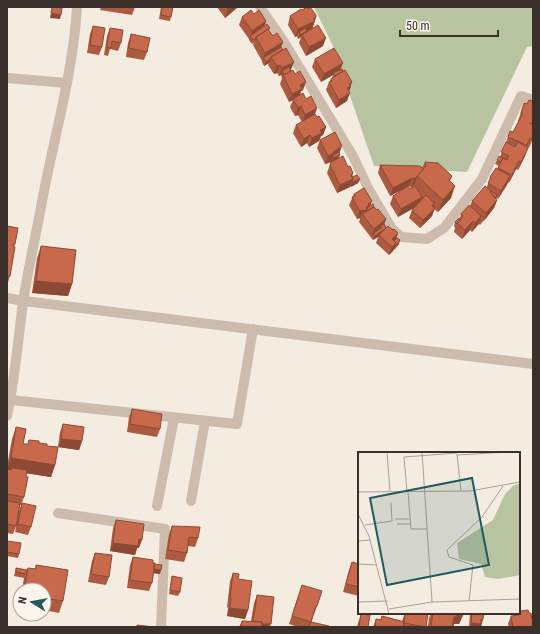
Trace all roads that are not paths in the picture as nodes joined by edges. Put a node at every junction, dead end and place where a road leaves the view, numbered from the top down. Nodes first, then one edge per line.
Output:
1 (77, 7) edge
2 (260, 7) edge
3 (7, 78) edge
4 (68, 83) junction
5 (533, 100) edge
6 (7, 298) edge
7 (24, 301) junction
8 (253, 329) junction
9 (533, 364) edge
10 (9, 404) edge
11 (7, 416) edge
12 (174, 418) junction
13 (205, 421) junction
14 (191, 501) dead end
15 (157, 506) dead end
16 (58, 514) dead end
17 (161, 627) edge

1 - 4 street
2 - 5 street
3 - 4 street
4 - 7 street
6 - 7 street
7 - 8 street
7 - 10 street
8 - 9 street
8 - 13 street
10 - 11 street
10 - 12 street
12 - 13 street
12 - 15 street
13 - 14 street
16 - 17 street

